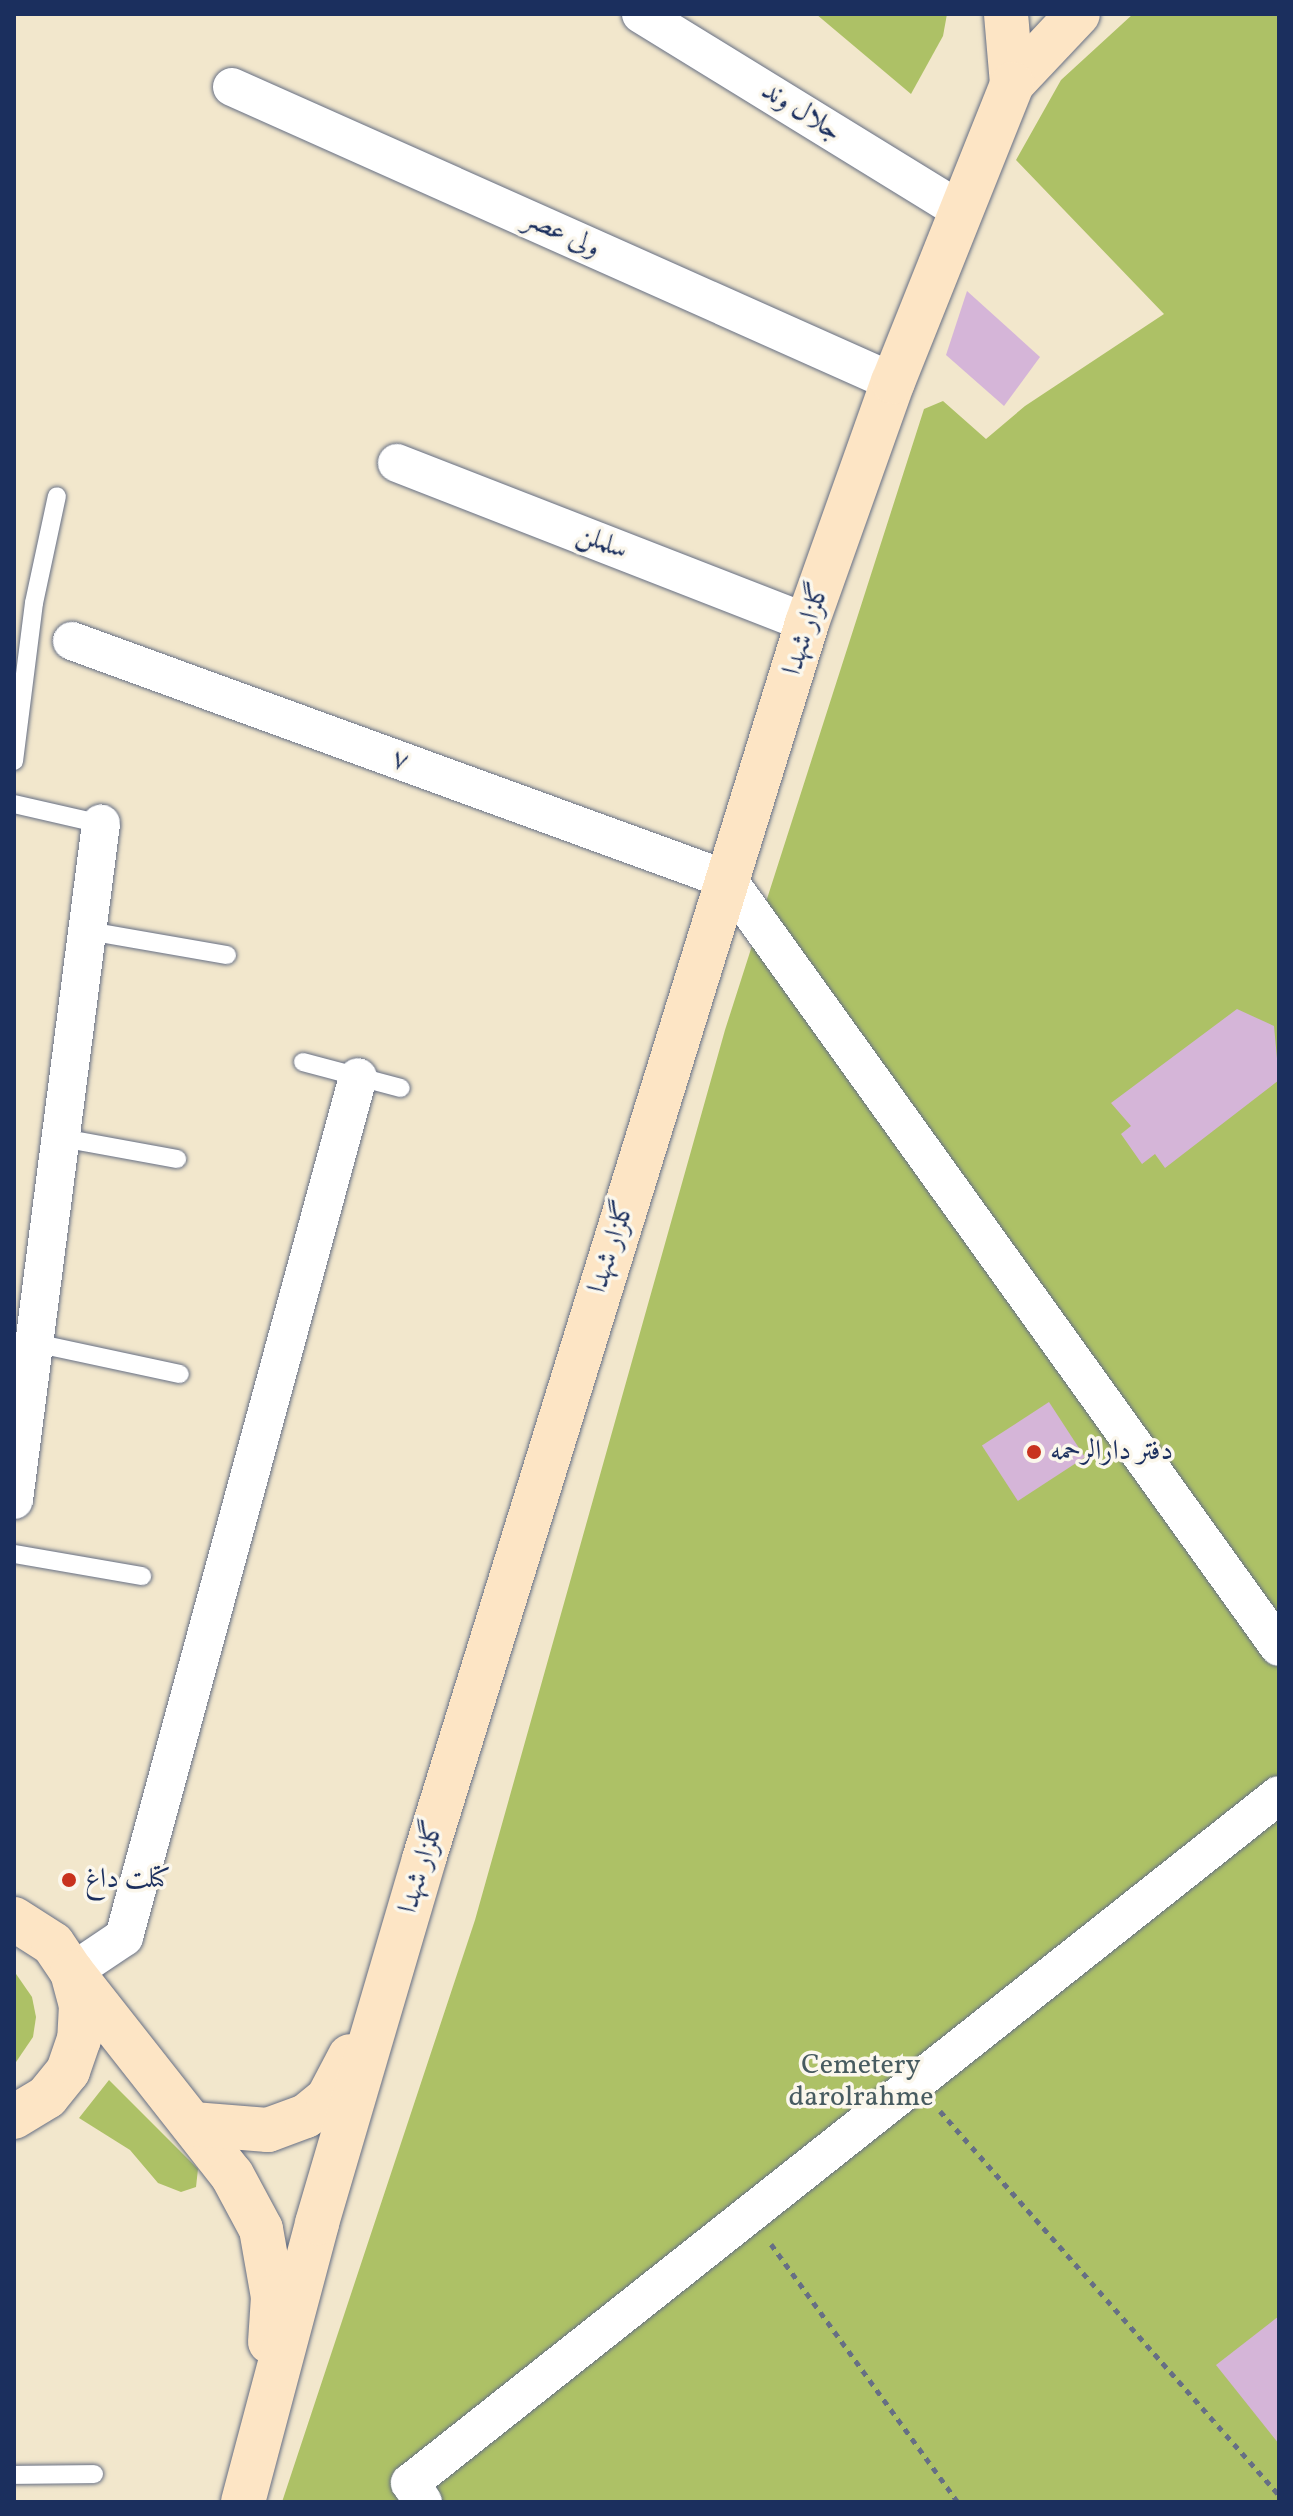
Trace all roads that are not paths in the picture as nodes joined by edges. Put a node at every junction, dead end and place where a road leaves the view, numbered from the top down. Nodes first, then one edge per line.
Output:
1 (641, 14) edge
2 (1006, 14) edge
3 (1078, 14) edge
4 (1012, 84) junction
5 (232, 87) dead end
6 (961, 211) junction
7 (893, 382) junction
8 (397, 463) dead end
9 (57, 496) dead end
10 (807, 623) junction
11 (72, 641) dead end
12 (14, 761) edge
13 (14, 804) edge
14 (101, 824) joint
15 (728, 880) junction
16 (88, 931) junction
17 (227, 955) dead end
18 (303, 1062) dead end
19 (358, 1077) junction
20 (401, 1088) dead end
21 (62, 1138) junction
22 (177, 1159) dead end
23 (35, 1343) junction
24 (180, 1374) dead end
25 (14, 1500) edge
26 (14, 1554) edge
27 (142, 1576) dead end
28 (1279, 1647) edge
29 (1279, 1795) edge
30 (424, 1859) junction
31 (18, 1918) edge
32 (72, 1972) junction
33 (14, 2117) edge
34 (193, 2124) junction
35 (266, 2428) junction
36 (94, 2474) dead end
37 (14, 2475) edge
38 (243, 2502) edge
39 (423, 2502) edge

1 - 6 street, جلال وند
2 - 4 street, گلزار شهدا
3 - 4 street, گلزار شهدا
4 - 6 street, گلزار شهدا
5 - 7 street, ولی عصر
6 - 7 street, گلزار شهدا
7 - 10 street, گلزار شهدا
8 - 10 street, سلملن
9 - 12 lane
10 - 15 street, گلزار شهدا
11 - 15 street, ۷
13 - 14 lane
14 - 16 street
15 - 28 street
15 - 30 street, گلزار شهدا
16 - 17 lane
16 - 21 street
18 - 19 lane
19 - 20 lane
19 - 32 street
21 - 22 lane
21 - 23 street
23 - 24 lane
23 - 25 street
26 - 27 lane
29 - 39 street
30 - 34 street
30 - 35 street, گلزار شهدا
31 - 32 street
32 - 33 street
32 - 34 street
34 - 35 street
35 - 38 street
36 - 37 lane

